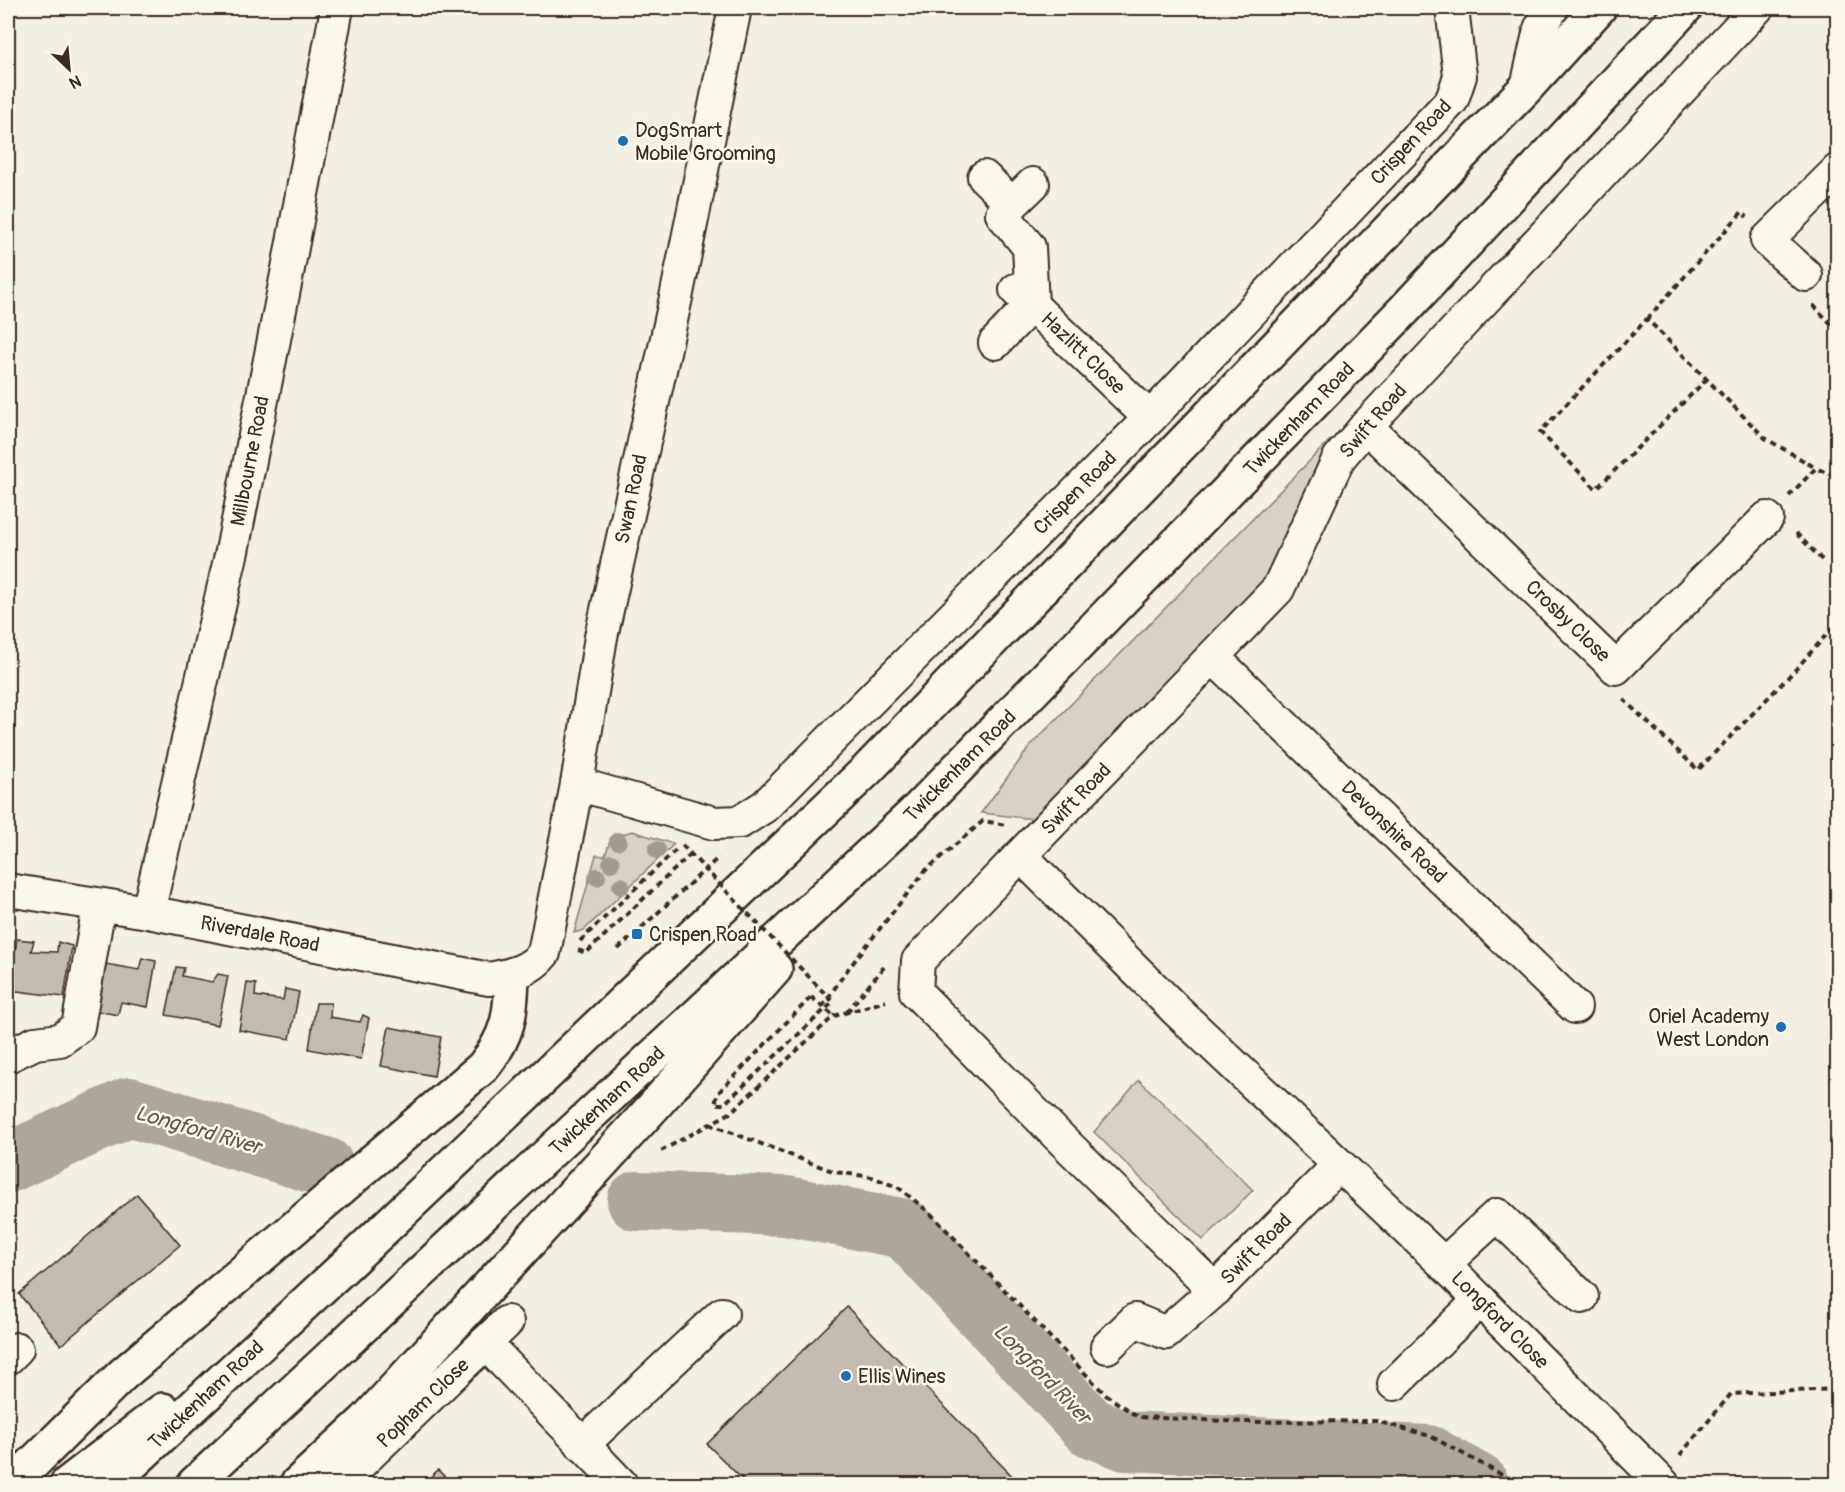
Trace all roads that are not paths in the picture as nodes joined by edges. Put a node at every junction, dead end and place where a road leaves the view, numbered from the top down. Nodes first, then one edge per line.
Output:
1 (337, 8) edge
2 (735, 8) edge
3 (1452, 8) edge
4 (1552, 8) edge
5 (1599, 8) edge
6 (1685, 8) edge
7 (1757, 8) edge
8 (1527, 87) junction
9 (1838, 170) edge
10 (984, 177) dead end
11 (1806, 275) dead end
12 (1023, 297) junction
13 (995, 343) dead end
14 (1149, 418) junction
15 (1366, 426) junction
16 (1771, 515) road end
17 (1213, 657) junction
18 (577, 784) junction
19 (914, 813) junction
20 (1021, 856) junction
21 (8, 890) edge
22 (99, 906) junction
23 (148, 912) junction
24 (512, 975) junction
25 (1575, 1007) dead end
26 (8, 1056) edge
27 (1339, 1165) junction
28 (1444, 1264) junction
29 (344, 1267) junction
30 (1215, 1290) junction
31 (1582, 1296) dead end
32 (1480, 1300) junction
33 (722, 1314) dead end
34 (1107, 1347) dead end
35 (1394, 1384) dead end
36 (582, 1445) junction
37 (12, 1485) edge
38 (67, 1485) edge
39 (111, 1485) edge
40 (194, 1485) edge
41 (297, 1485) edge
42 (339, 1485) edge
43 (621, 1485) edge
44 (1663, 1485) edge

1 - 23 street, Millbourne Road
2 - 18 street, Swan Road
3 - 14 street, Crispen Road
4 - 8 street
5 - 8 highway, Twickenham Road
6 - 19 highway, Twickenham Road
7 - 15 street, Swift Road
8 - 29 highway, Twickenham Road
9 - 11 street
10 - 12 street
12 - 13 street
12 - 14 street, Hazlitt Close
14 - 18 street, Crispen Road
15 - 16 street, Crosby Close
15 - 17 street, Swift Road
17 - 20 street, Swift Road
17 - 25 street, Devonshire Road
18 - 24 street, Swan Road
19 - 40 highway, Twickenham Road
19 - 41 highway
20 - 27 street
20 - 30 street, Swift Road
21 - 22 street, Riverdale Road
22 - 23 street, Riverdale Road
22 - 26 street
23 - 24 street, Riverdale Road
24 - 37 highway
27 - 28 street
27 - 30 street, Swift Road
28 - 31 street, Longford Close
28 - 32 street, Longford Close
29 - 38 highway
29 - 39 highway, Twickenham Road
30 - 34 street
32 - 35 street
32 - 44 street, Longford Close
33 - 36 street
36 - 42 street, Popham Close
36 - 43 street

